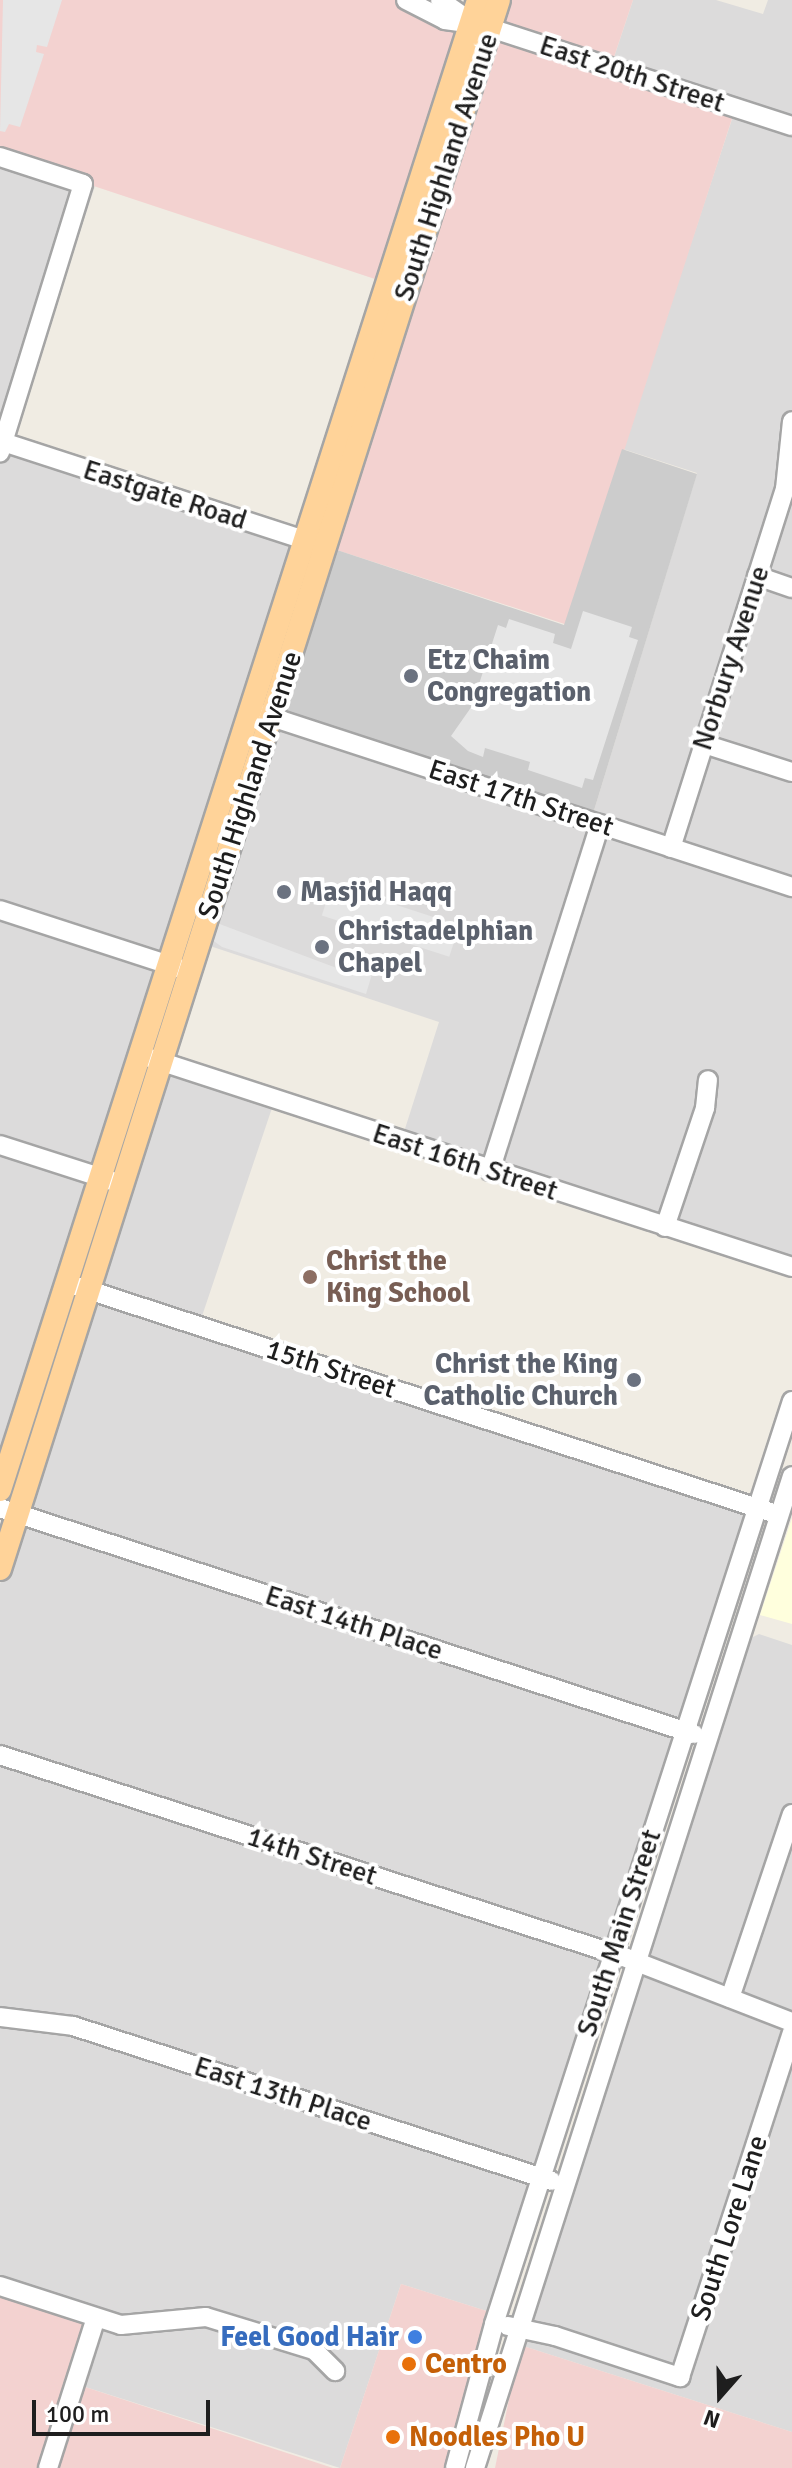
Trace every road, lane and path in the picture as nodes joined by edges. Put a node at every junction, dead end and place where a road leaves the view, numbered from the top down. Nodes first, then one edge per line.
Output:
1 (406, 0) edge
2 (440, 0) edge
3 (478, 0) edge
4 (499, 0) edge
5 (481, 25) junction
6 (792, 126) edge
7 (0, 157) edge
8 (792, 421) edge
9 (2, 447) edge
10 (304, 541) junction
11 (326, 548) junction
12 (757, 576) junction
13 (792, 588) edge
14 (249, 710) junction
15 (272, 717) junction
16 (704, 744) junction
17 (792, 772) edge
18 (600, 824) junction
19 (671, 848) junction
20 (792, 887) edge
21 (0, 910) edge
22 (168, 965) junction
23 (191, 972) junction
24 (140, 1055) junction
25 (162, 1062) junction
26 (708, 1080) dead end
27 (0, 1145) edge
28 (490, 1171) junction
29 (99, 1177) junction
30 (121, 1185) junction
31 (665, 1227) junction
32 (792, 1267) edge
33 (65, 1282) junction
34 (88, 1290) junction
35 (792, 1401) edge
36 (792, 1476) edge
37 (0, 1490) edge
38 (758, 1508) junction
39 (9, 1511) edge
40 (779, 1515) junction
41 (0, 1569) edge
42 (684, 1731) junction
43 (707, 1738) junction
44 (0, 1755) edge
45 (792, 1814) edge
46 (624, 1957) junction
47 (730, 1998) junction
48 (0, 2017) edge
49 (792, 2022) edge
50 (792, 2033) edge
51 (541, 2178) junction
52 (564, 2185) junction
53 (0, 2286) edge
54 (96, 2318) junction
55 (494, 2324) junction
56 (518, 2328) junction
57 (335, 2371) dead end
58 (48, 2468) edge
59 (455, 2468) edge
60 (475, 2468) edge

1 - 5 street
2 - 5 street
3 - 5 main road, South Highland Avenue
4 - 5 main road, South Highland Avenue
5 - 6 street, East 20th Street
5 - 10 main road, South Highland Avenue
5 - 11 main road, South Highland Avenue
7 - 9 street
8 - 12 street, Norbury Avenue
9 - 10 street, Eastgate Road
10 - 11 street, Eastgate Road
10 - 14 main road, South Highland Avenue
11 - 15 main road, South Highland Avenue
12 - 13 street
12 - 16 street, Norbury Avenue
14 - 15 street, East 17th Street
14 - 22 main road, South Highland Avenue
15 - 18 street, East 17th Street
15 - 23 main road, South Highland Avenue
16 - 17 street
16 - 19 street, Norbury Avenue
18 - 19 street, East 17th Street
18 - 28 street
19 - 20 street, East 17th Street
21 - 22 street
22 - 23 street
22 - 24 main road, South Highland Avenue
23 - 25 main road, South Highland Avenue
24 - 25 street, East 16th Street
24 - 29 main road, South Highland Avenue
25 - 28 street, East 16th Street
25 - 30 main road, South Highland Avenue
26 - 31 street
27 - 29 street
28 - 31 street, East 16th Street
29 - 30 street
29 - 33 main road, South Highland Avenue
30 - 34 main road, South Highland Avenue
31 - 32 street, East 16th Street
33 - 34 street, 15th Street
33 - 37 main road, South Highland Avenue
34 - 38 street, 15th Street
34 - 39 main road, South Highland Avenue
35 - 38 street, South Main Street
36 - 40 street, South Main Street
38 - 40 street, 15th Street
38 - 42 street, South Main Street
39 - 41 main road, South Highland Avenue
39 - 42 street, East 14th Place
40 - 43 street, South Main Street
42 - 43 street, East 14th Place
42 - 46 street, South Main Street
43 - 46 street, South Main Street
44 - 46 street, 14th Street
45 - 47 street
46 - 47 street, 14th Street
46 - 51 street, South Main Street
46 - 52 street, South Main Street
47 - 49 street, 14th Street
48 - 51 street, East 13th Place
50 - 56 street, South Lore Lane
51 - 52 street, East 13th Place
51 - 55 street, South Main Street
52 - 56 street, South Main Street
53 - 54 street
54 - 57 street
54 - 58 street
55 - 56 street
55 - 59 street, South Main Street
56 - 60 street, South Main Street

